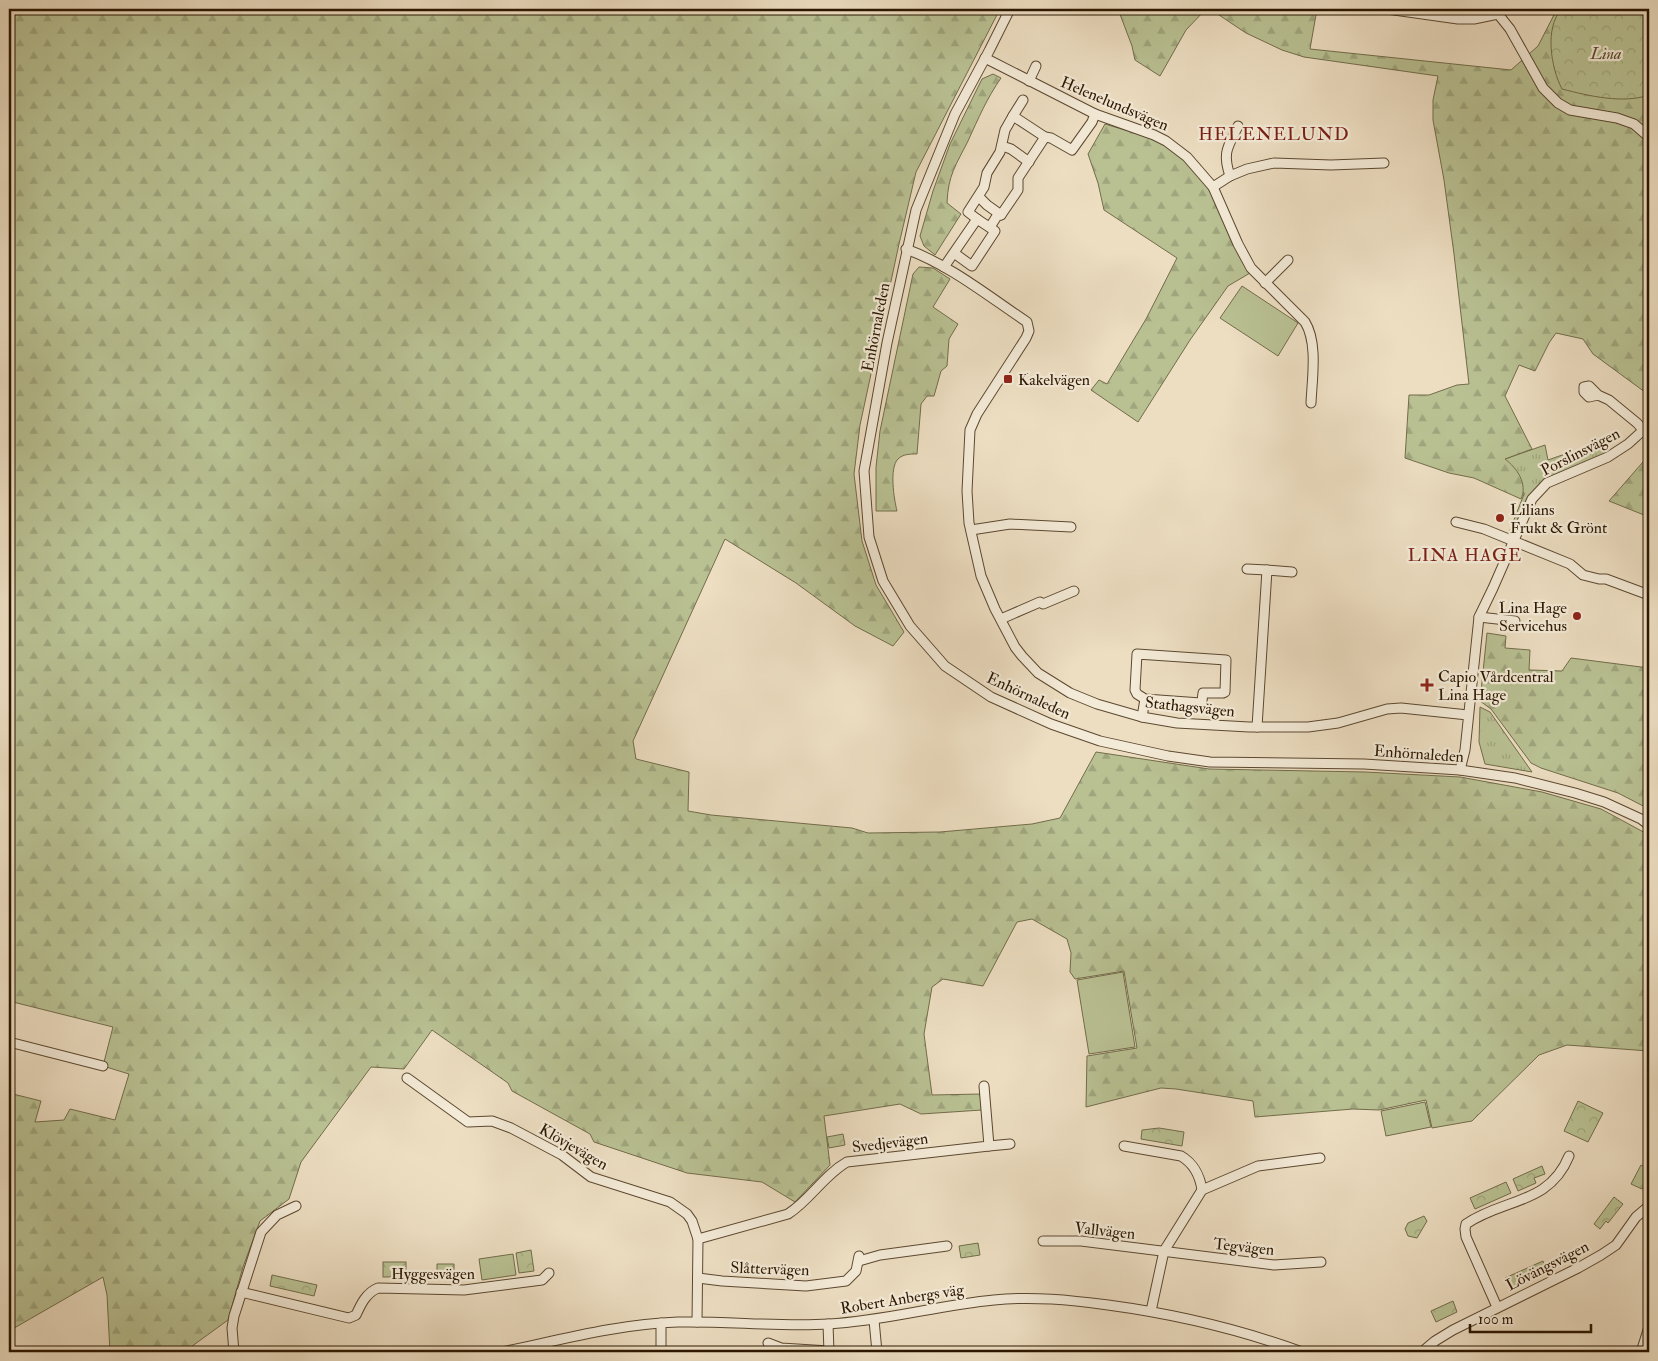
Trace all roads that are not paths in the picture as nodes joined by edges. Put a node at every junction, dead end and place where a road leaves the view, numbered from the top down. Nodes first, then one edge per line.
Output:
1 (1010, 9) edge
2 (1387, 9) edge
3 (1499, 11) edge
4 (985, 58) junction
5 (1036, 66) dead end
6 (1029, 81) junction
7 (1023, 100) dead end
8 (1095, 114) junction
9 (1013, 116) junction
10 (1238, 126) dead end
11 (1649, 137) edge
12 (1045, 138) junction
13 (1002, 146) junction
14 (1029, 162) junction
15 (1384, 163) dead end
16 (1230, 176) junction
17 (1213, 188) junction
18 (979, 197) junction
19 (1001, 215) junction
20 (978, 219) junction
21 (990, 227) junction
22 (906, 249) junction
23 (954, 253) junction
24 (1288, 260) dead end
25 (944, 267) junction
26 (1265, 283) junction
27 (1598, 395) dead end
28 (1311, 403) dead end
29 (1647, 430) edge
30 (1456, 522) dead end
31 (1071, 527) dead end
32 (971, 530) junction
33 (1514, 542) junction
34 (1247, 569) dead end
35 (1267, 570) junction
36 (1292, 572) dead end
37 (1074, 591) dead end
38 (1649, 595) edge
39 (1479, 617) junction
40 (1001, 619) junction
41 (1515, 621) dead end
42 (1145, 699) junction
43 (1468, 715) junction
44 (1142, 717) junction
45 (1257, 727) junction
46 (1460, 770) junction
47 (1649, 825) edge
48 (9, 1042) edge
49 (103, 1066) dead end
50 (407, 1078) dead end
51 (984, 1086) dead end
52 (1010, 1144) dead end
53 (989, 1146) junction
54 (1124, 1146) dead end
55 (1570, 1156) dead end
56 (1320, 1158) dead end
57 (1202, 1190) junction
58 (296, 1206) dead end
59 (1649, 1206) edge
60 (698, 1239) junction
61 (1043, 1241) dead end
62 (946, 1246) dead end
63 (1164, 1251) junction
64 (1321, 1262) dead end
65 (549, 1274) dead end
66 (698, 1278) junction
67 (241, 1292) junction
68 (1497, 1307) junction
69 (1151, 1311) junction
70 (874, 1320) junction
71 (697, 1322) junction
72 (661, 1323) junction
73 (828, 1324) junction
74 (1649, 1326) edge
75 (768, 1343) dead end
76 (829, 1351) edge
77 (234, 1352) edge
78 (502, 1352) edge
79 (661, 1352) edge
80 (877, 1352) edge
81 (1302, 1352) edge
82 (1422, 1352) edge
83 (1641, 1352) edge

1 - 4 street, Enhörnaleden
2 - 3 street
3 - 11 street
4 - 6 street, Helenelundsvägen
4 - 22 street, Enhörnaleden
5 - 6 street
6 - 8 street, Helenelundsvägen
7 - 9 street
8 - 12 street
8 - 17 street, Helenelundsvägen
9 - 12 street
9 - 13 street
10 - 16 street
12 - 14 street
13 - 14 street
13 - 18 street
14 - 19 street
15 - 16 street
16 - 17 street
17 - 26 street, Helenelundsvägen
18 - 19 street
18 - 20 street
19 - 21 street
20 - 21 street
20 - 23 street
21 - 23 street
22 - 25 street
22 - 46 street, Enhörnaleden
23 - 25 street
24 - 26 street
25 - 32 street, Stathagsvägen
26 - 28 street, Helenelundsvägen
27 - 29 street
29 - 33 street, Porslinsvägen
30 - 33 street
31 - 32 street
32 - 40 street, Stathagsvägen
33 - 38 street
33 - 39 street, Porslinsvägen
34 - 35 street
35 - 36 street
35 - 45 street
37 - 40 street
39 - 41 street
39 - 43 street, Porslinsvägen
40 - 44 street, Stathagsvägen
42 - 42 street
42 - 44 street
43 - 45 street, Stathagsvägen
43 - 46 street, Porslinsvägen
44 - 45 street, Stathagsvägen
46 - 47 street, Enhörnaleden
48 - 49 street
50 - 60 street, Klövjevägen
51 - 53 street
52 - 53 street, Svedjevägen
53 - 60 street, Svedjevägen
54 - 57 street
55 - 68 street
56 - 57 street
57 - 63 street
58 - 67 street
59 - 68 street, Lövängsvägen
60 - 66 street, Klövjevägen
61 - 63 street, Vallvägen
62 - 66 street, Slåttervägen
63 - 64 street, Tegvägen
63 - 69 street
65 - 67 street, Hyggesvägen
66 - 71 street, Klövjevägen
67 - 77 street
68 - 82 street, Lövängsvägen
69 - 70 street, Robert Anbergs väg
69 - 81 street, Robert Anbergs väg
70 - 73 street, Robert Anbergs väg
70 - 80 street
71 - 72 street, Robert Anbergs väg
71 - 73 street, Robert Anbergs väg
72 - 78 street, Robert Anbergs väg
72 - 79 street
73 - 76 street
74 - 83 street
75 - 76 street

